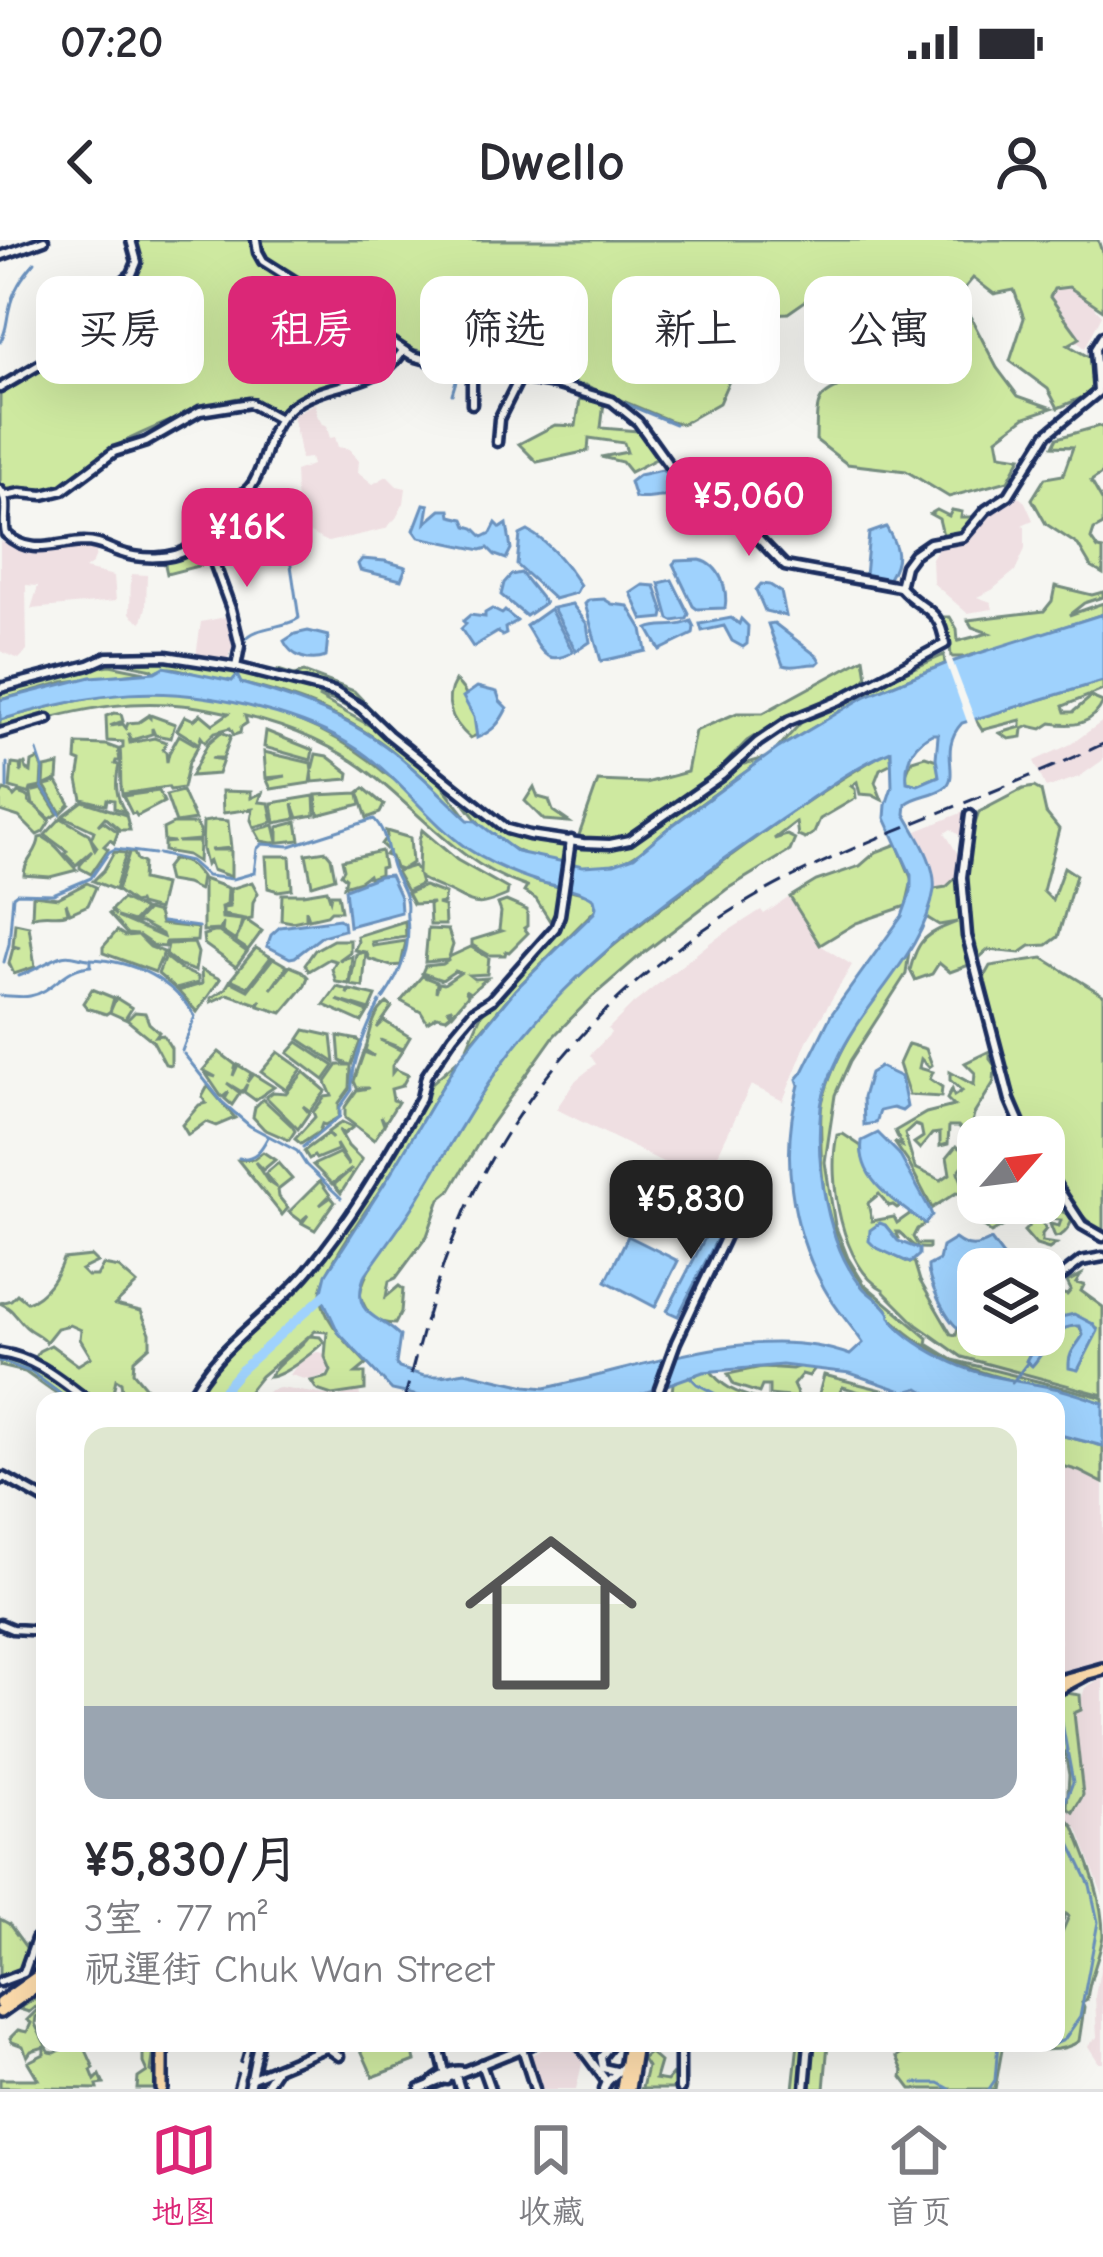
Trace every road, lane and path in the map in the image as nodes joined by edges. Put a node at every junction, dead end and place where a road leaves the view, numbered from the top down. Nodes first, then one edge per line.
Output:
1 (44, 240) edge
2 (131, 240) edge
3 (256, 240) edge
4 (0, 256) edge
5 (1103, 336) edge
6 (403, 351) junction
7 (420, 357) edge
8 (472, 384) edge
9 (516, 384) edge
10 (555, 384) edge
11 (0, 388) edge
12 (472, 404) dead end
13 (279, 419) junction
14 (496, 442) dead end
15 (3, 493) edge
16 (197, 539) junction
17 (900, 587) junction
18 (236, 667) junction
19 (0, 688) edge
20 (48, 718) dead end
21 (0, 733) edge
22 (970, 815) dead end
23 (570, 843) junction
24 (1017, 1116) edge
25 (719, 1176) dead end
26 (1065, 1199) edge
27 (1103, 1237) edge
28 (1103, 1257) edge
29 (1065, 1273) edge
30 (0, 1353) edge
31 (75, 1392) edge
32 (193, 1392) edge
33 (658, 1392) edge
34 (0, 1480) edge
35 (36, 1495) edge
36 (0, 1624) edge
37 (36, 1630) edge
38 (1102, 1669) edge
39 (1065, 1682) edge
40 (36, 1940) edge
41 (36, 1981) edge
42 (1, 1982) edge
43 (36, 1983) edge
44 (4, 2000) edge
45 (0, 2012) edge
46 (162, 2052) edge
47 (256, 2052) edge
48 (315, 2052) edge
49 (334, 2052) edge
50 (441, 2052) edge
51 (512, 2052) edge
52 (523, 2052) edge
53 (586, 2052) edge
54 (605, 2052) edge
55 (630, 2052) edge
56 (631, 2052) edge
57 (680, 2052) edge
58 (808, 2052) edge
59 (339, 2056) dead end
60 (589, 2056) junction
61 (601, 2057) junction
62 (627, 2062) junction
63 (481, 2064) junction
64 (277, 2068) junction
65 (617, 2071) junction
66 (453, 2075) junction
67 (250, 2084) edge
68 (606, 2085) edge
69 (162, 2089) edge
70 (263, 2089) edge
71 (420, 2089) edge
72 (460, 2089) edge
73 (490, 2089) edge
74 (535, 2089) edge
75 (626, 2089) edge
76 (680, 2089) edge
77 (806, 2089) edge

1 - 4 street
2 - 11 street
3 - 6 street
5 - 17 street
6 - 7 street
6 - 13 street
8 - 12 street
9 - 14 street
10 - 17 street
13 - 15 street
13 - 16 street
15 - 16 street
16 - 18 street
17 - 23 street
18 - 19 street
18 - 23 street
20 - 21 street
22 - 24 street
23 - 32 street
25 - 33 street
26 - 27 street
28 - 29 street
30 - 31 street
34 - 35 street
36 - 37 street
38 - 39 main road
40 - 42 street
41 - 44 main road
42 - 44 street
43 - 45 main road
46 - 69 main road
47 - 67 street
48 - 64 street
49 - 59 street
50 - 66 street
51 - 63 street
52 - 74 street
53 - 60 street
54 - 61 street
55 - 62 main road
56 - 75 main road
57 - 76 street
58 - 77 street
60 - 61 street
60 - 68 street
61 - 65 street
62 - 65 street
62 - 75 main road
63 - 66 street
63 - 73 street
64 - 67 street
64 - 70 street
65 - 68 street
66 - 71 street
66 - 72 street

